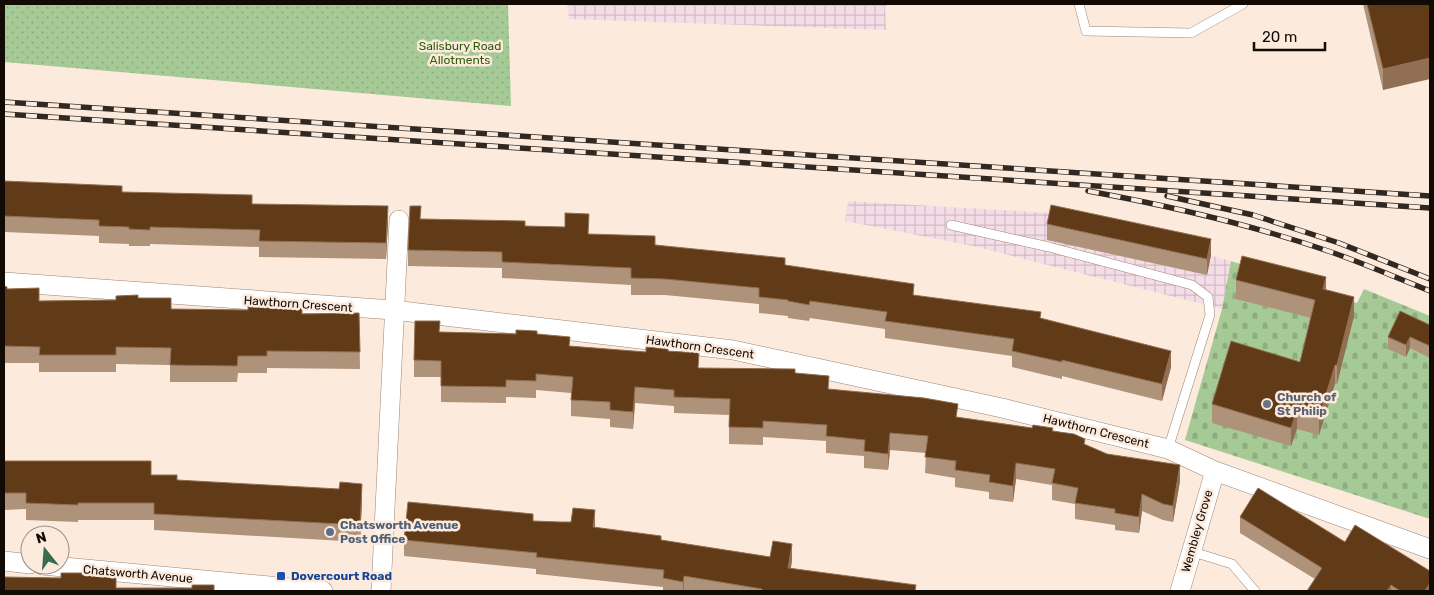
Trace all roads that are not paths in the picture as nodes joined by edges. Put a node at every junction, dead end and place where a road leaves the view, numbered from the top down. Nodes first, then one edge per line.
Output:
1 (1079, 4) edge
2 (1243, 4) edge
3 (399, 220) dead end
4 (951, 225) dead end
5 (4, 282) edge
6 (393, 310) junction
7 (1168, 449) junction
8 (1215, 471) junction
9 (1430, 550) edge
10 (1190, 551) junction
11 (4, 561) edge
12 (20, 563) edge
13 (70, 568) edge
14 (323, 591) edge
15 (381, 591) edge
16 (1180, 591) edge
17 (1255, 591) edge

1 - 2 lane
3 - 6 street
4 - 7 lane
5 - 6 street, Hawthorn Crescent
6 - 7 street, Hawthorn Crescent
6 - 15 street
7 - 8 street, Hawthorn Crescent
8 - 9 street, Hawthorn Crescent
8 - 10 street, Wembley Grove
10 - 16 street, Wembley Grove
10 - 17 lane
11 - 12 street
13 - 14 street, Chatsworth Avenue

